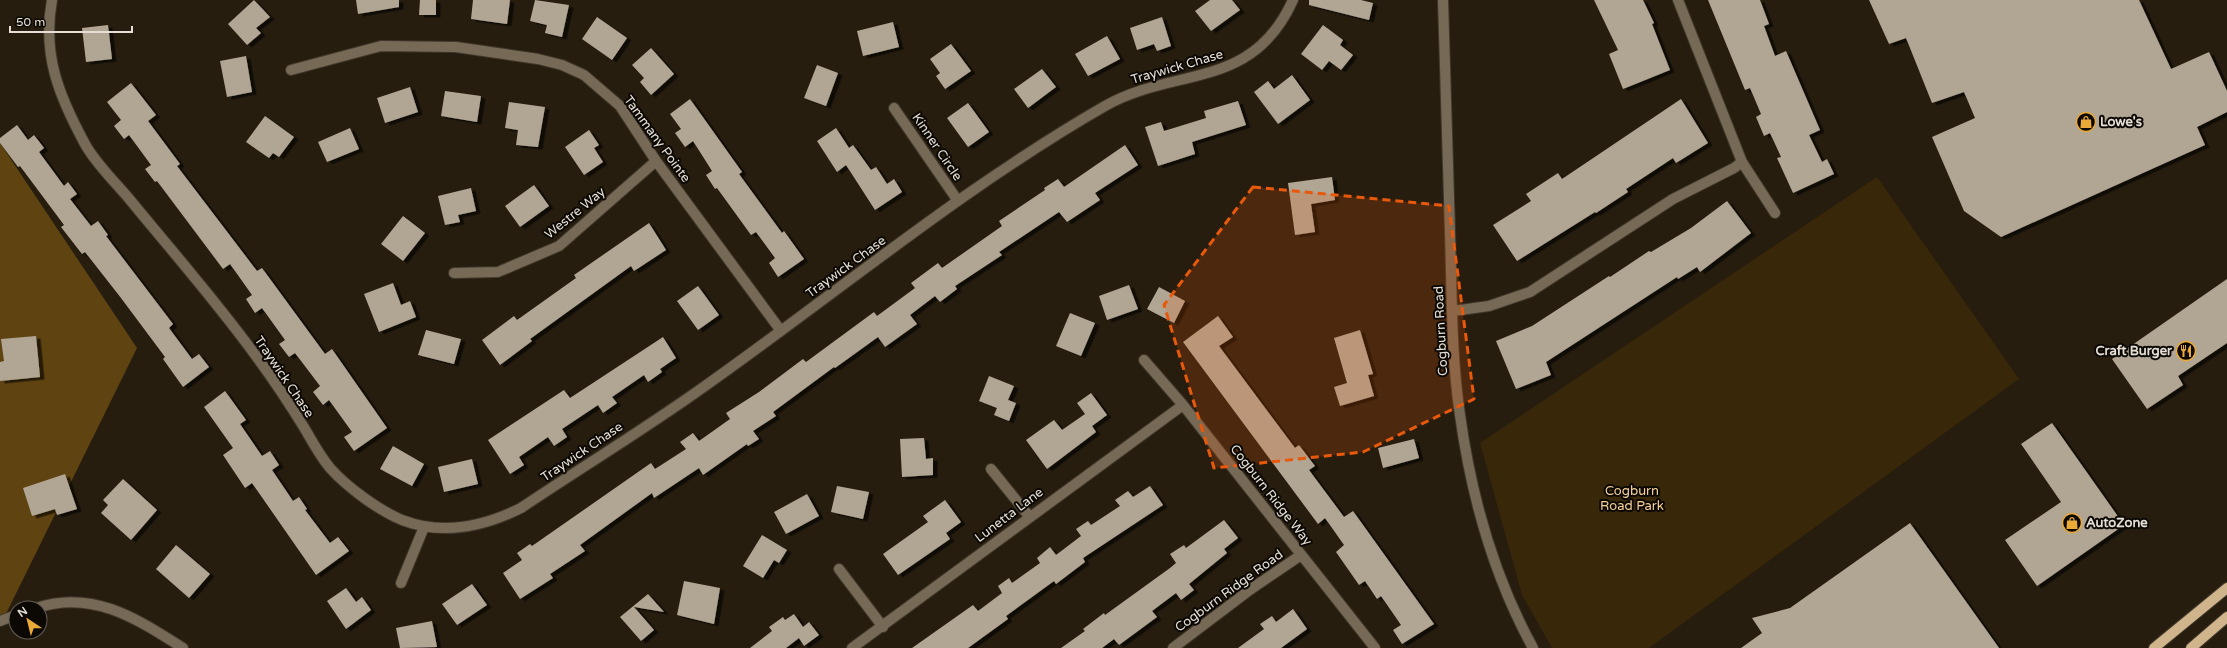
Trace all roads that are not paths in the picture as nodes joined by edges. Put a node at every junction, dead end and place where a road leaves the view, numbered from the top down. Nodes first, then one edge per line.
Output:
1 (52, 0) edge
2 (1293, 0) edge
3 (1443, 0) edge
4 (1678, 0) edge
5 (291, 70) dead end
6 (894, 108) dead end
7 (656, 161) junction
8 (1742, 162) junction
9 (958, 201) junction
10 (1774, 214) dead end
11 (454, 273) dead end
12 (1453, 311) junction
13 (781, 331) junction
14 (1144, 360) dead end
15 (1183, 405) junction
16 (991, 469) dead end
17 (1029, 516) junction
18 (424, 527) junction
19 (1301, 554) junction
20 (839, 569) dead end
21 (401, 583) dead end
22 (2227, 588) edge
23 (48, 604) edge
24 (2227, 617) edge
25 (882, 627) junction
26 (184, 648) edge
27 (852, 648) edge
28 (1173, 648) edge
29 (1375, 648) edge
30 (1533, 648) edge
31 (2154, 648) edge
32 (2191, 648) edge

1 - 18 street, Traywick Chase
2 - 9 street, Traywick Chase
3 - 12 street, Cogburn Road
4 - 8 street
5 - 7 street, Tammany Pointe
6 - 9 street, Kinner Circle
7 - 11 street, Westre Way
7 - 13 street, Tammany Pointe
8 - 10 street
8 - 12 street
9 - 13 street, Traywick Chase
12 - 30 street, Cogburn Road
13 - 18 street, Traywick Chase
14 - 15 street, Cogburn Ridge Way
15 - 17 street, Lunetta Lane
15 - 19 street, Cogburn Ridge Way
16 - 17 street
17 - 25 street, Lunetta Lane
18 - 21 street
19 - 28 street, Cogburn Ridge Road
19 - 29 street, Cogburn Ridge Way
20 - 25 street
22 - 31 main road
23 - 26 street
24 - 32 main road
25 - 27 street, Lunetta Lane

